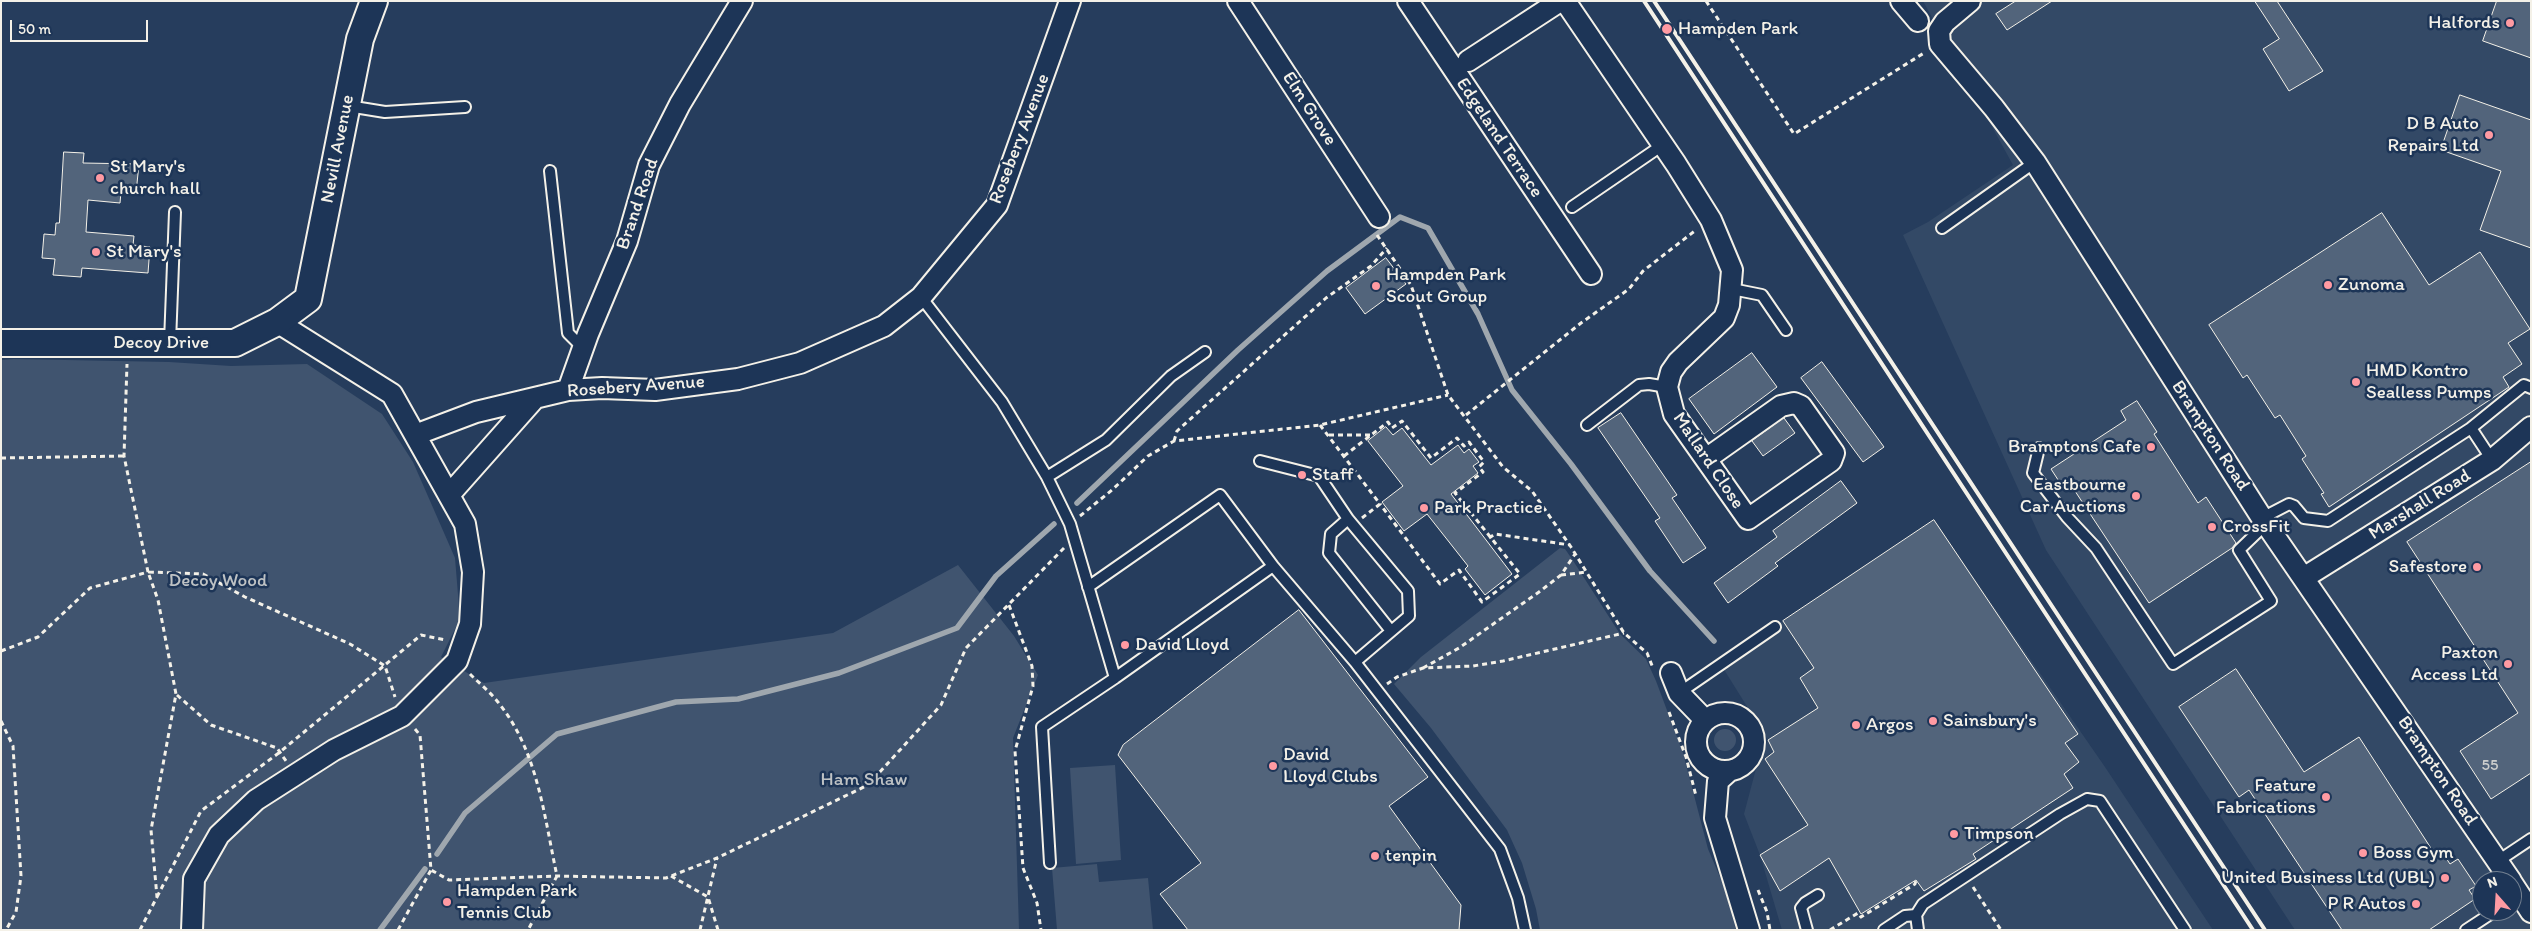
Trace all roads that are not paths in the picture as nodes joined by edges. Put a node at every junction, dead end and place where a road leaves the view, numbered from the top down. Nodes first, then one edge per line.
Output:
1 (374, 1) edge
2 (742, 1) edge
3 (1070, 1) edge
4 (1238, 1) edge
5 (1408, 1) edge
6 (1560, 1) edge
7 (1565, 1) edge
8 (1901, 1) edge
9 (1966, 2) edge
10 (1931, 30) junction
11 (1468, 61) dead end
12 (347, 106) junction
13 (464, 107) dead end
14 (1664, 144) junction
15 (2036, 162) junction
16 (550, 171) dead end
17 (1572, 207) dead end
18 (175, 212) dead end
19 (1379, 217) dead end
20 (1942, 228) dead end
21 (1591, 274) dead end
22 (1732, 289) junction
23 (921, 297) junction
24 (308, 298) joint
25 (277, 322) junction
26 (1786, 330) dead end
27 (1, 343) edge
28 (170, 343) junction
29 (583, 348) junction
30 (1205, 352) dead end
31 (1667, 387) junction
32 (2531, 388) edge
33 (568, 390) junction
34 (536, 398) junction
35 (1587, 425) dead end
36 (2531, 427) edge
37 (2471, 428) junction
38 (415, 435) junction
39 (2039, 448) dead end
40 (1706, 459) junction
41 (2492, 460) junction
42 (1260, 461) dead end
43 (1047, 477) junction
44 (449, 495) junction
45 (2264, 521) junction
46 (1350, 522) junction
47 (1273, 566) junction
48 (2305, 578) junction
49 (1088, 587) junction
50 (1775, 627) dead end
51 (1391, 631) junction
52 (1355, 662) junction
53 (1662, 671) road end
54 (1115, 678) junction
55 (1679, 693) junction
56 (1705, 720) junction
57 (1729, 771) junction
58 (2531, 839) edge
59 (2498, 861) junction
60 (1050, 863) dead end
61 (2504, 871) edge
62 (1818, 895) dead end
63 (2522, 900) edge
64 (2531, 912) edge
65 (1916, 915) junction
66 (2480, 921) edge
67 (192, 930) edge
68 (1525, 930) edge
69 (1749, 930) edge
70 (1807, 930) edge
71 (1884, 930) edge
72 (1918, 930) edge
73 (2184, 930) edge
74 (2466, 930) edge

1 - 12 street, Nevill Avenue
2 - 29 street, Brand Road
3 - 23 street, Rosebery Avenue
4 - 19 street, Elm Grove
5 - 21 street, Edgeland Terrace
6 - 11 street
7 - 14 street
8 - 10 street, Brampton Road
9 - 10 street
10 - 15 street, Brampton Road
12 - 13 lane
12 - 24 street, Nevill Avenue
14 - 17 lane
14 - 22 street
15 - 20 lane
15 - 45 street, Brampton Road
16 - 29 lane
18 - 28 lane
22 - 26 lane
22 - 31 street
23 - 33 street, Rosebery Avenue
23 - 43 lane
24 - 25 street, Decoy Drive
25 - 28 street, Decoy Drive
25 - 38 street
27 - 28 street, Decoy Drive
29 - 33 street, Brand Road
30 - 43 lane
31 - 35 lane
31 - 40 street, Mallard Close
32 - 37 lane
33 - 34 street, Rosebery Avenue
34 - 38 street, Rosebery Avenue
34 - 44 street
36 - 41 street, Marshall Road
37 - 41 lane
37 - 45 lane
38 - 44 street
39 - 45 lane
40 - 40 street, Mallard Close
41 - 48 street, Marshall Road
42 - 46 lane
43 - 49 lane
44 - 67 street
45 - 48 street, Brampton Road
46 - 51 lane
46 - 51 lane
47 - 49 lane
47 - 52 lane
47 - 54 lane
48 - 59 street, Brampton Road
49 - 54 lane
50 - 55 lane
51 - 52 lane
52 - 68 lane
53 - 55 street
54 - 60 lane
55 - 56 street
56 - 57 street
56 - 57 street
57 - 69 street
58 - 59 lane
59 - 61 street, Brampton Road
62 - 70 lane
63 - 64 street, Brampton Road
65 - 71 lane
65 - 72 lane
65 - 73 lane
66 - 74 lane

